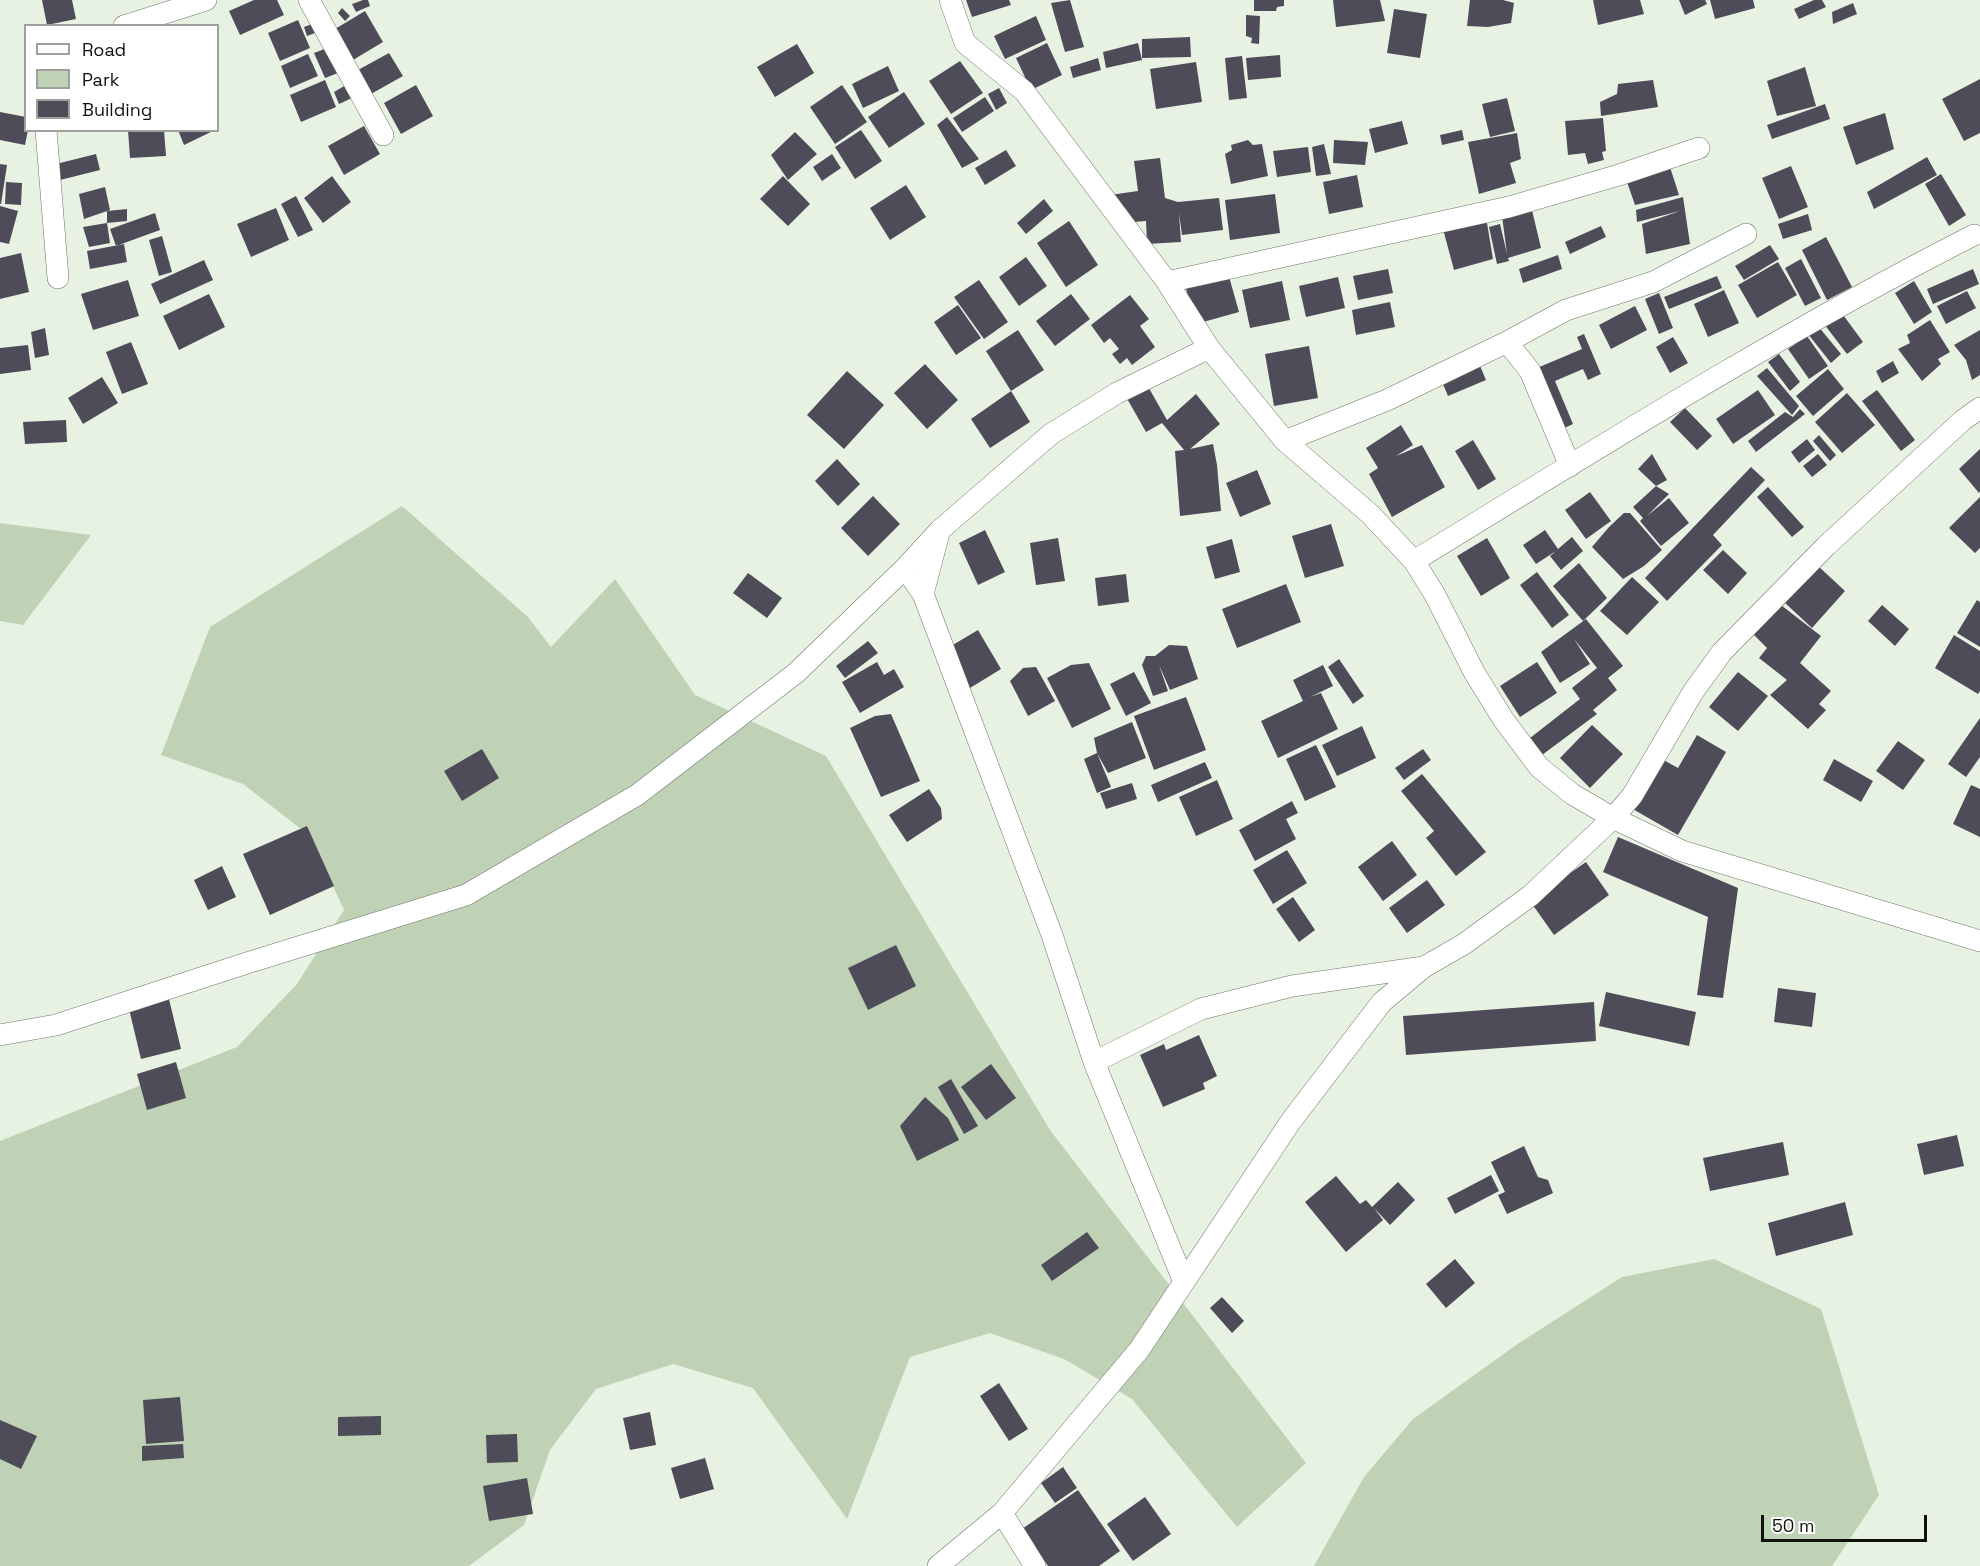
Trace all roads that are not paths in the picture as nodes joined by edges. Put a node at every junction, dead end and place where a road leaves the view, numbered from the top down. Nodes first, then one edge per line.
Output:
1 (206, 0) edge
2 (309, 0) edge
3 (950, 0) edge
4 (130, 24) edge
5 (46, 132) edge
6 (383, 135) dead end
7 (1699, 148) dead end
8 (1746, 234) dead end
9 (1974, 235) dead end
10 (58, 278) dead end
11 (1167, 282) junction
12 (1508, 342) junction
13 (1209, 348) junction
14 (1980, 408) edge
15 (1285, 441) junction
16 (1570, 466) junction
17 (940, 530) junction
18 (1414, 561) junction
19 (905, 568) junction
20 (923, 594) junction
21 (1613, 818) junction
22 (1980, 941) edge
23 (1424, 967) junction
24 (0, 1035) edge
25 (1094, 1062) junction
26 (1184, 1282) junction
27 (1002, 1513) junction
28 (938, 1566) edge
29 (1035, 1566) edge

1 - 4 street
2 - 6 street
3 - 11 street
5 - 10 street
7 - 11 street
8 - 12 street
9 - 16 street
11 - 13 street
12 - 15 street
12 - 16 street
13 - 15 street
13 - 17 street
14 - 21 street
15 - 18 street
16 - 18 street
17 - 19 street
17 - 20 street
18 - 21 street
19 - 20 street
19 - 24 street
20 - 25 street
21 - 22 street
21 - 23 street
23 - 25 street
23 - 26 street
25 - 26 street
26 - 27 street
27 - 28 street
27 - 29 street

